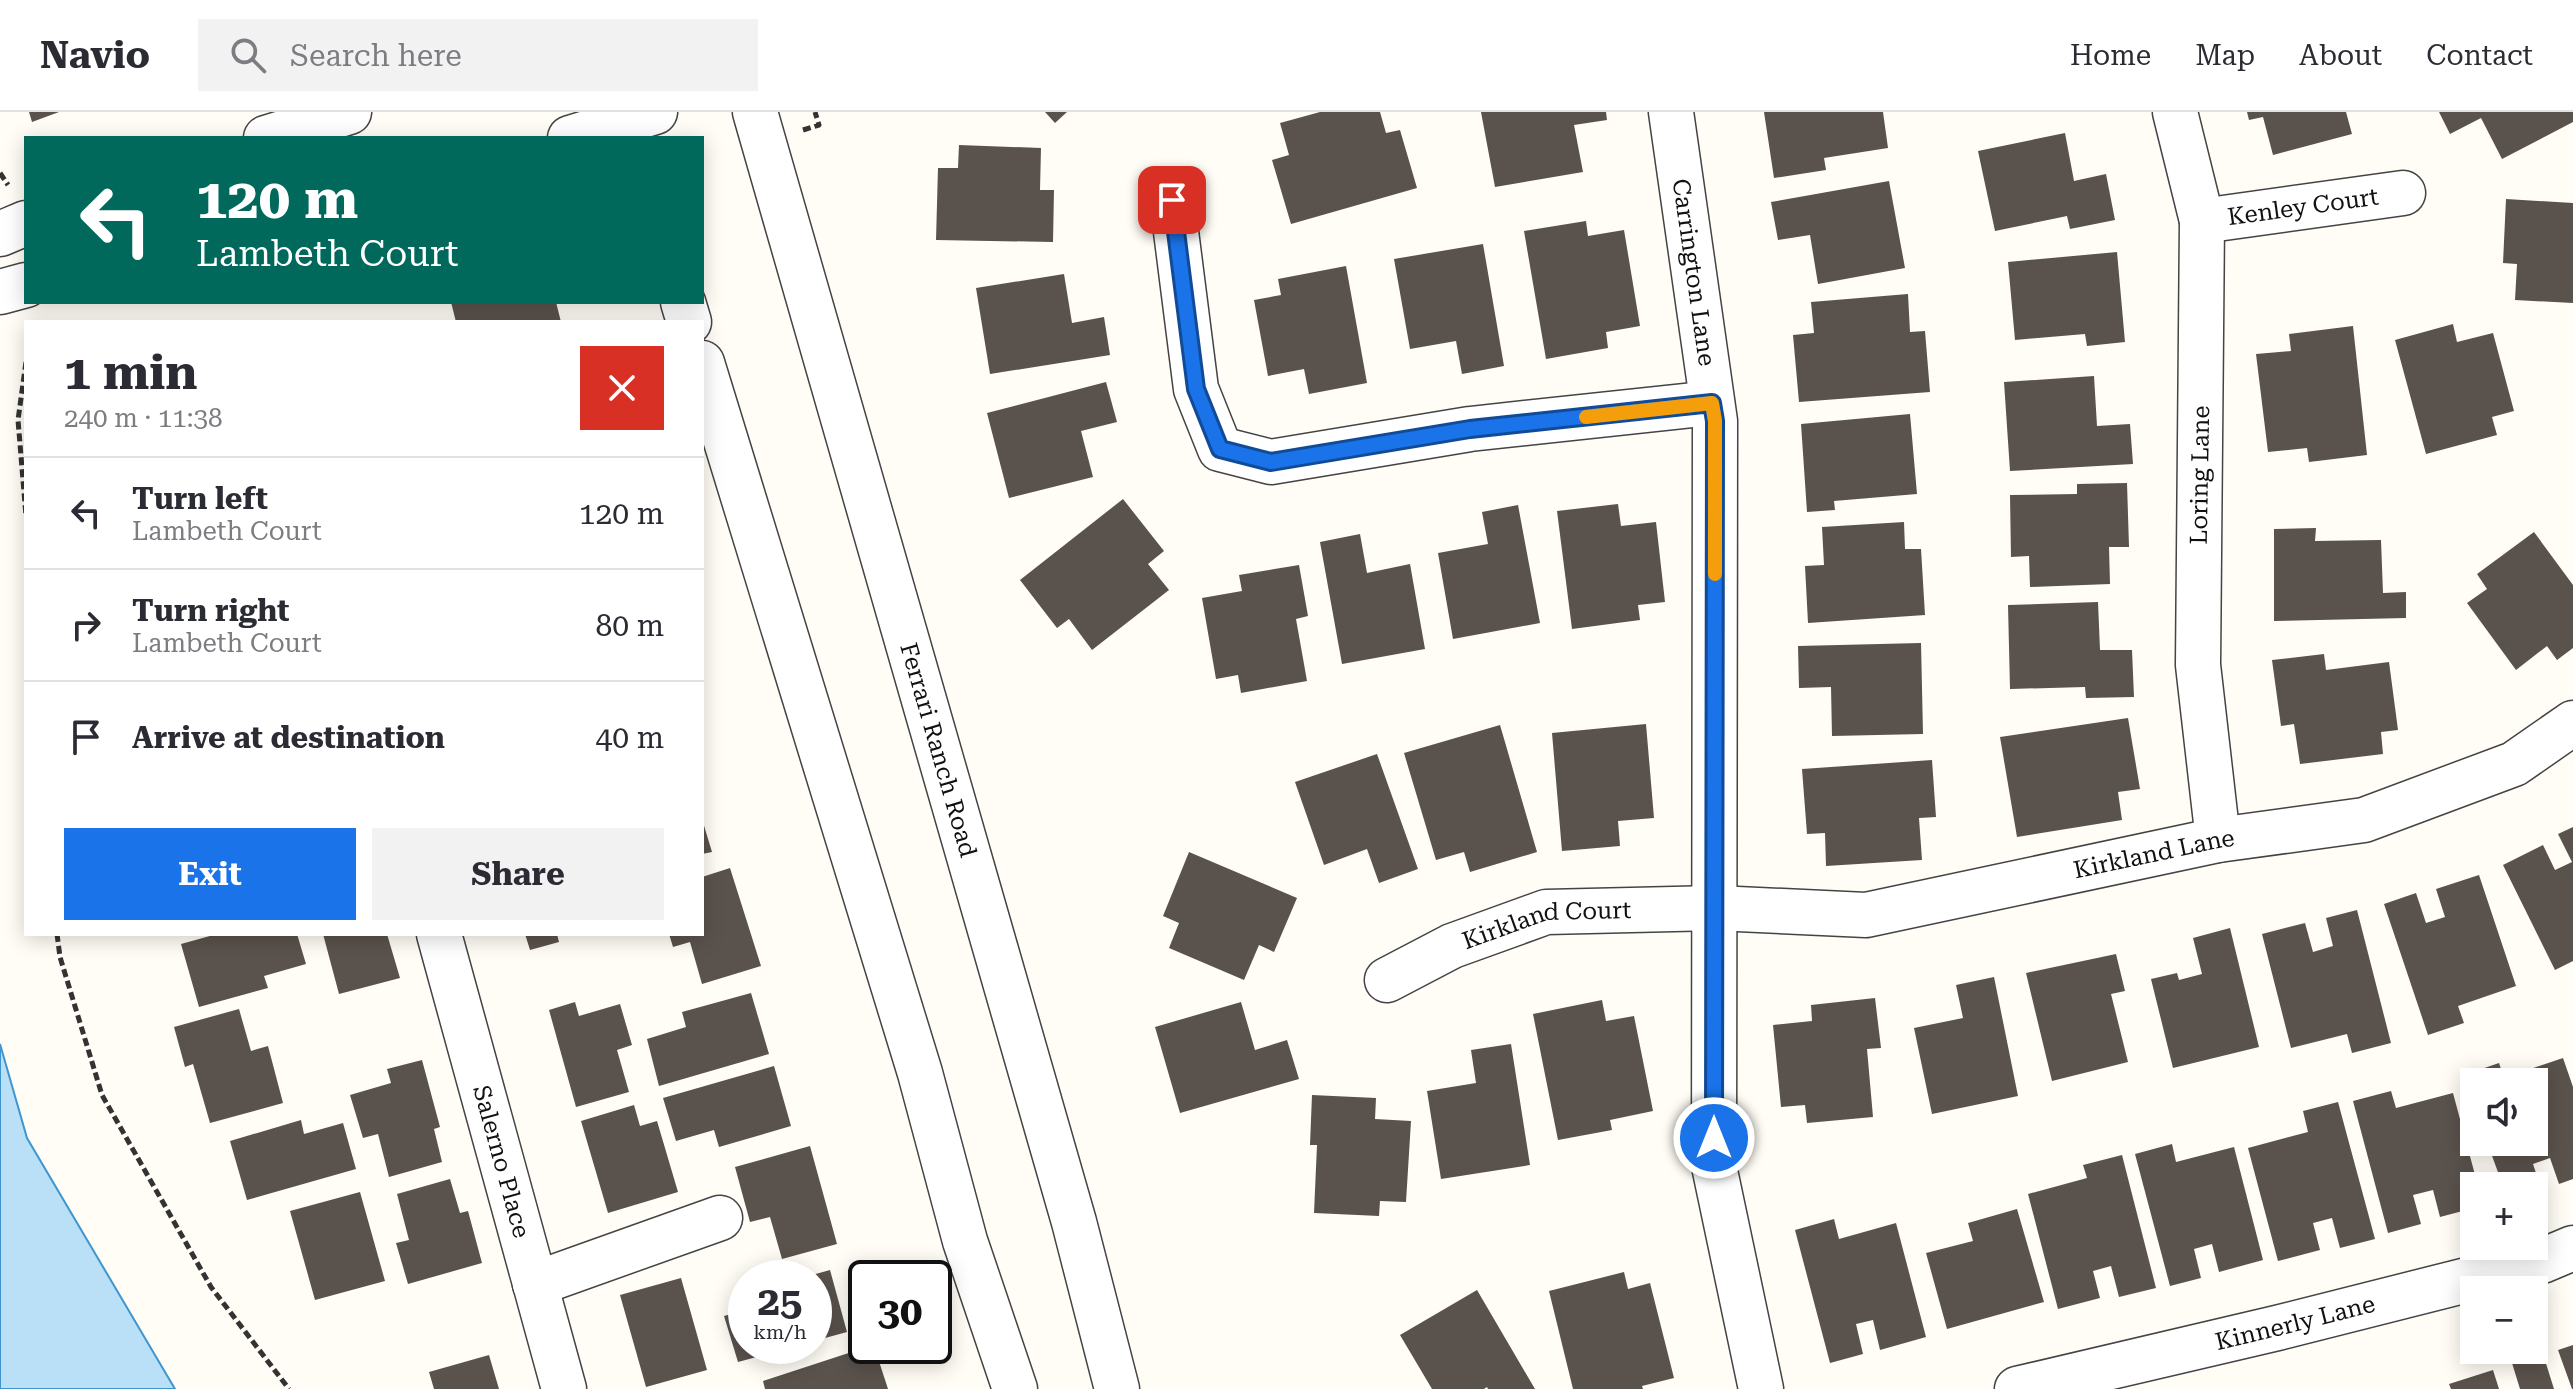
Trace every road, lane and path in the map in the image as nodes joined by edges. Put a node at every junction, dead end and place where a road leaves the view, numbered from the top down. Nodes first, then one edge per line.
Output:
1 (249, 112) edge
2 (349, 112) edge
3 (755, 112) edge
4 (1671, 112) edge
5 (2175, 112) edge
6 (636, 121) edge
7 (255, 136) edge
8 (272, 136) edge
9 (578, 136) edge
10 (2403, 193) dead end
11 (1172, 200) dead end
12 (2202, 221) junction
13 (24, 224) edge
14 (0, 234) edge
15 (24, 286) edge
16 (0, 292) edge
17 (704, 370) edge
18 (24, 376) edge
19 (1712, 403) junction
20 (24, 492) edge
21 (2573, 723) edge
22 (2218, 840) junction
23 (1716, 908) junction
24 (57, 936) edge
25 (440, 936) edge
26 (1387, 980) dead end
27 (720, 1218) dead end
28 (2573, 1248) edge
29 (535, 1284) junction
30 (289, 1389) edge
31 (564, 1389) edge
32 (1015, 1389) edge
33 (1117, 1389) edge
34 (1761, 1389) edge
35 (2017, 1389) edge

1 - 7 street
2 - 8 street
3 - 33 street, Ferrari Ranch Road
4 - 19 street, Carrington Lane
5 - 12 street, Loring Lane
6 - 9 street
10 - 12 street, Kenley Court
11 - 19 street
12 - 22 street, Loring Lane
13 - 14 street
15 - 16 street
17 - 32 street
18 - 20 path
19 - 23 street, Carrington Lane
21 - 22 street, Kirkland Lane
22 - 23 street, Kirkland Lane
23 - 26 street, Kirkland Court
23 - 34 street, Carrington Lane
24 - 30 path
25 - 29 street, Salerno Place
27 - 29 street
28 - 35 street, Kinnerly Lane
29 - 31 street, Salerno Place

